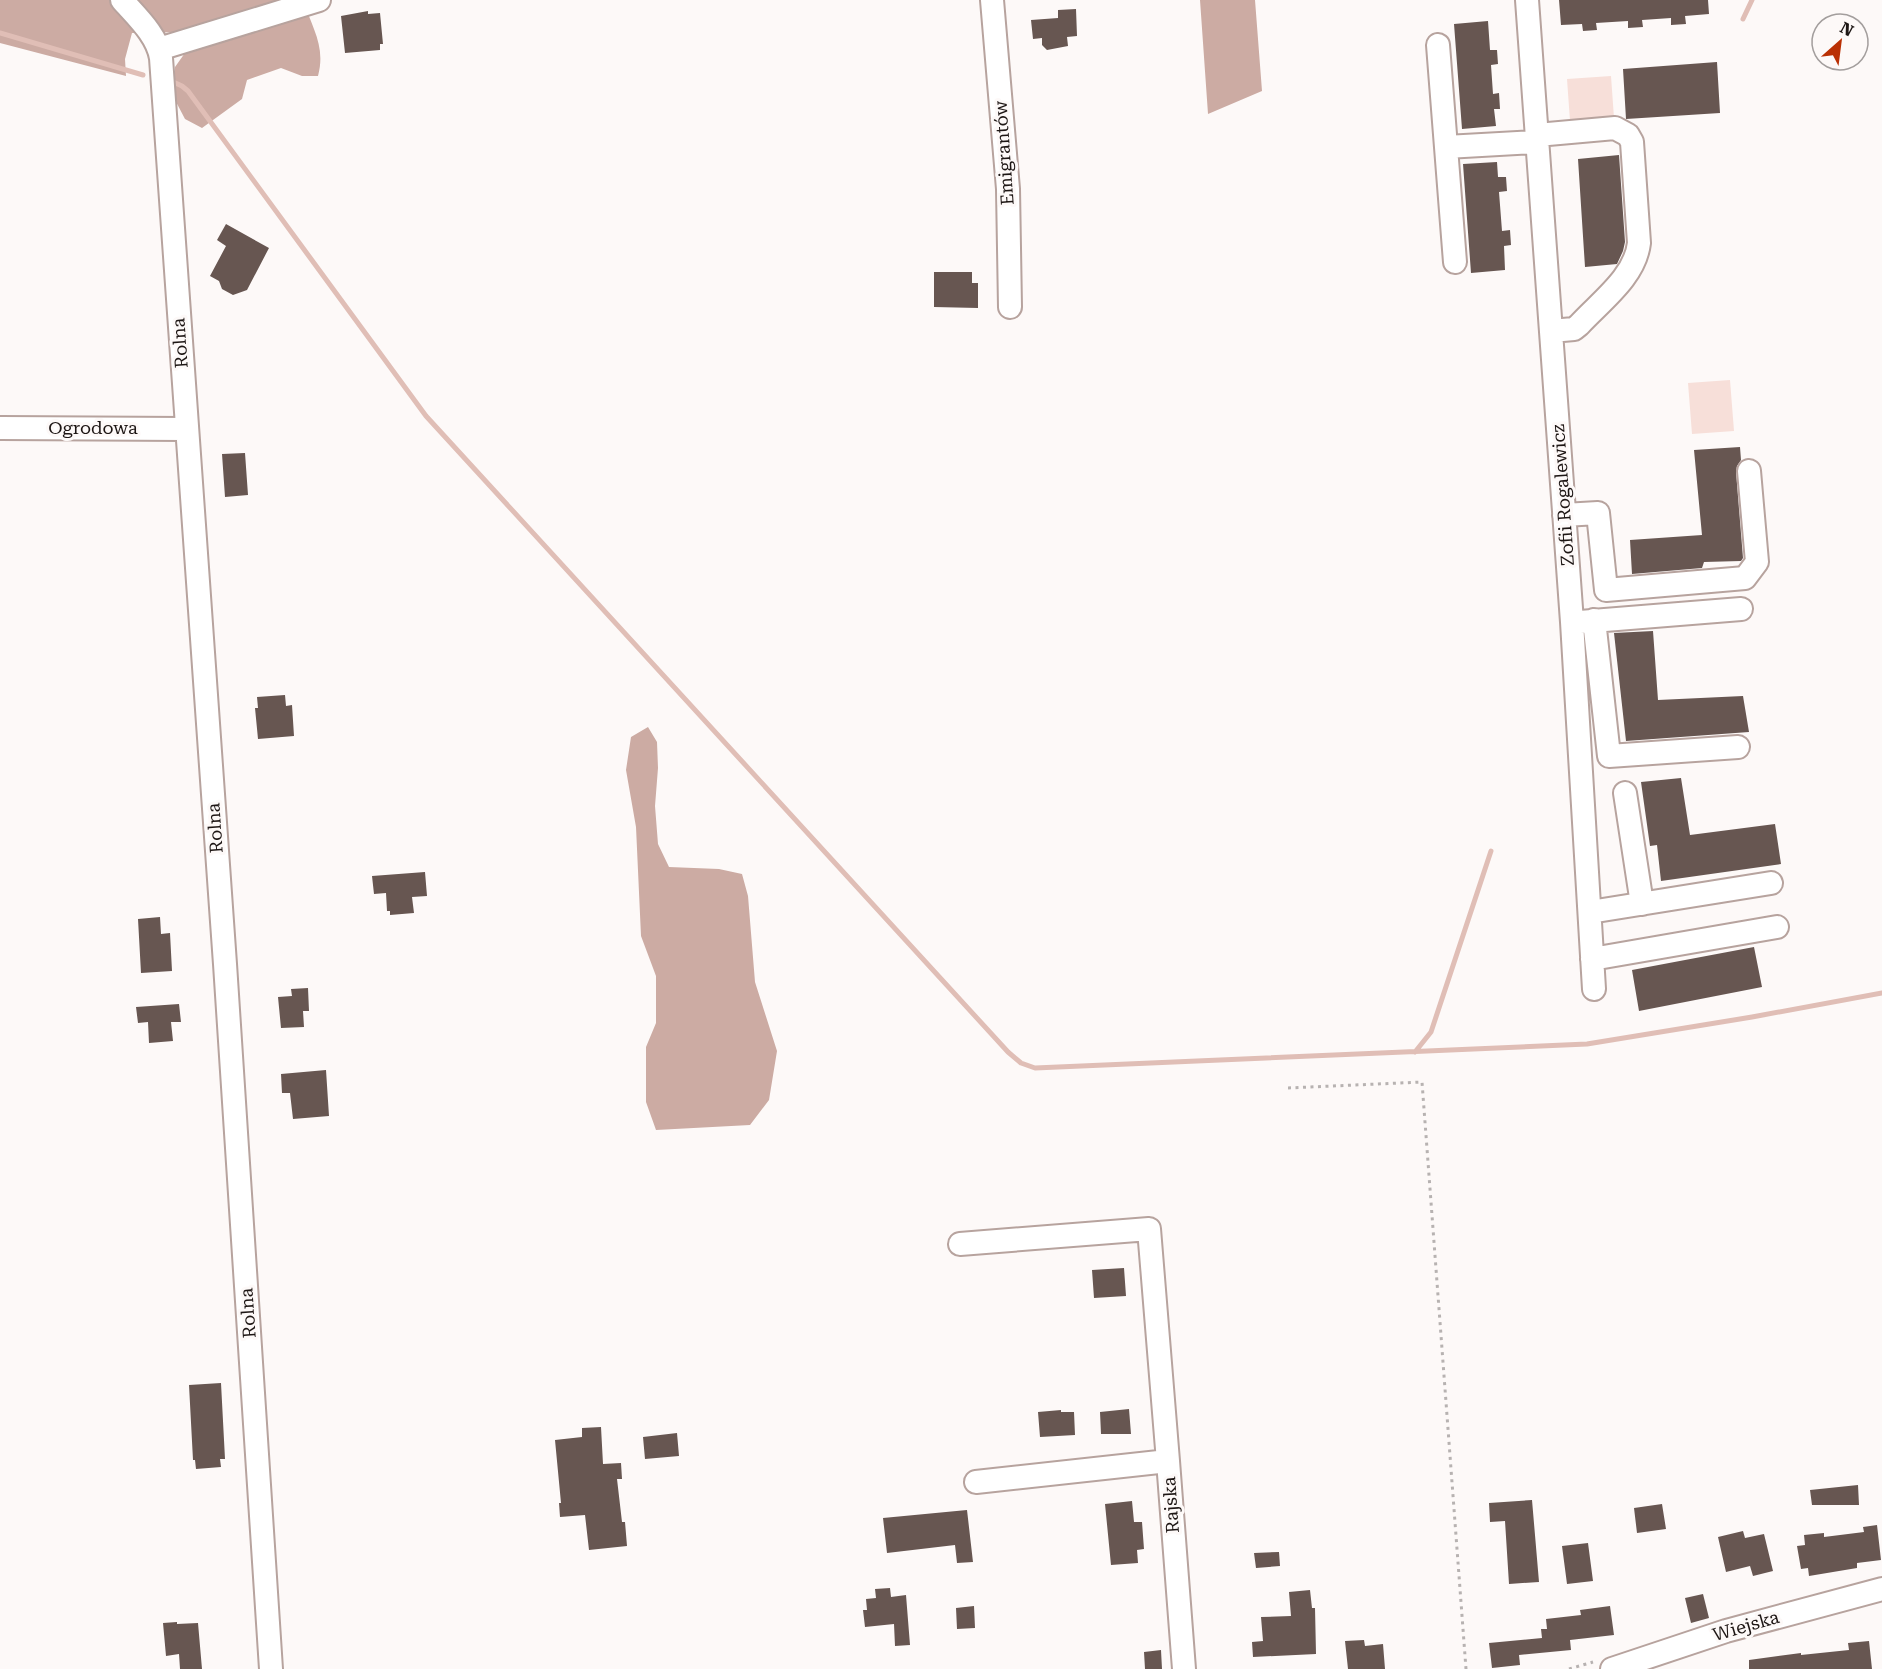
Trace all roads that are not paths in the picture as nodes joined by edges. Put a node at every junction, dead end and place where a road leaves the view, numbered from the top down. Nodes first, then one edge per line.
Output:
1 (122, 0) edge
2 (319, 0) edge
3 (992, 0) edge
4 (1527, 0) edge
5 (1438, 45) dead end
6 (159, 49) junction
7 (1537, 138) junction
8 (1446, 147) junction
9 (1455, 262) dead end
10 (1010, 307) dead end
11 (1551, 330) junction
12 (0, 428) edge
13 (185, 429) junction
14 (1749, 471) dead end
15 (1564, 515) junction
16 (1741, 609) dead end
17 (1583, 621) junction
18 (1738, 747) dead end
19 (1625, 793) dead end
20 (1771, 883) dead end
21 (1642, 904) junction
22 (1590, 912) junction
23 (1777, 927) dead end
24 (1592, 959) junction
25 (1594, 989) dead end
26 (960, 1244) dead end
27 (1168, 1461) junction
28 (976, 1482) dead end
29 (1882, 1589) edge
30 (271, 1669) edge
31 (1184, 1669) edge
32 (1612, 1669) edge

1 - 6 street, Rolna
2 - 6 street
3 - 10 street, Emigrantów
4 - 7 street, Zofii Rogalewicz
5 - 8 street
6 - 13 street, Rolna
7 - 8 street
7 - 11 street, Zofii Rogalewicz
7 - 11 street
8 - 9 street
11 - 15 street, Zofii Rogalewicz
12 - 13 street, Ogrodowa
13 - 30 street, Rolna
14 - 15 street
15 - 17 street, Zofii Rogalewicz
16 - 17 street
17 - 18 street
17 - 22 street, Zofii Rogalewicz
19 - 21 street
20 - 21 street
21 - 22 street
22 - 24 street, Zofii Rogalewicz
23 - 24 street
24 - 25 street, Zofii Rogalewicz
26 - 27 street
27 - 28 street, Rajska
27 - 31 street, Rajska
29 - 32 street, Wiejska

